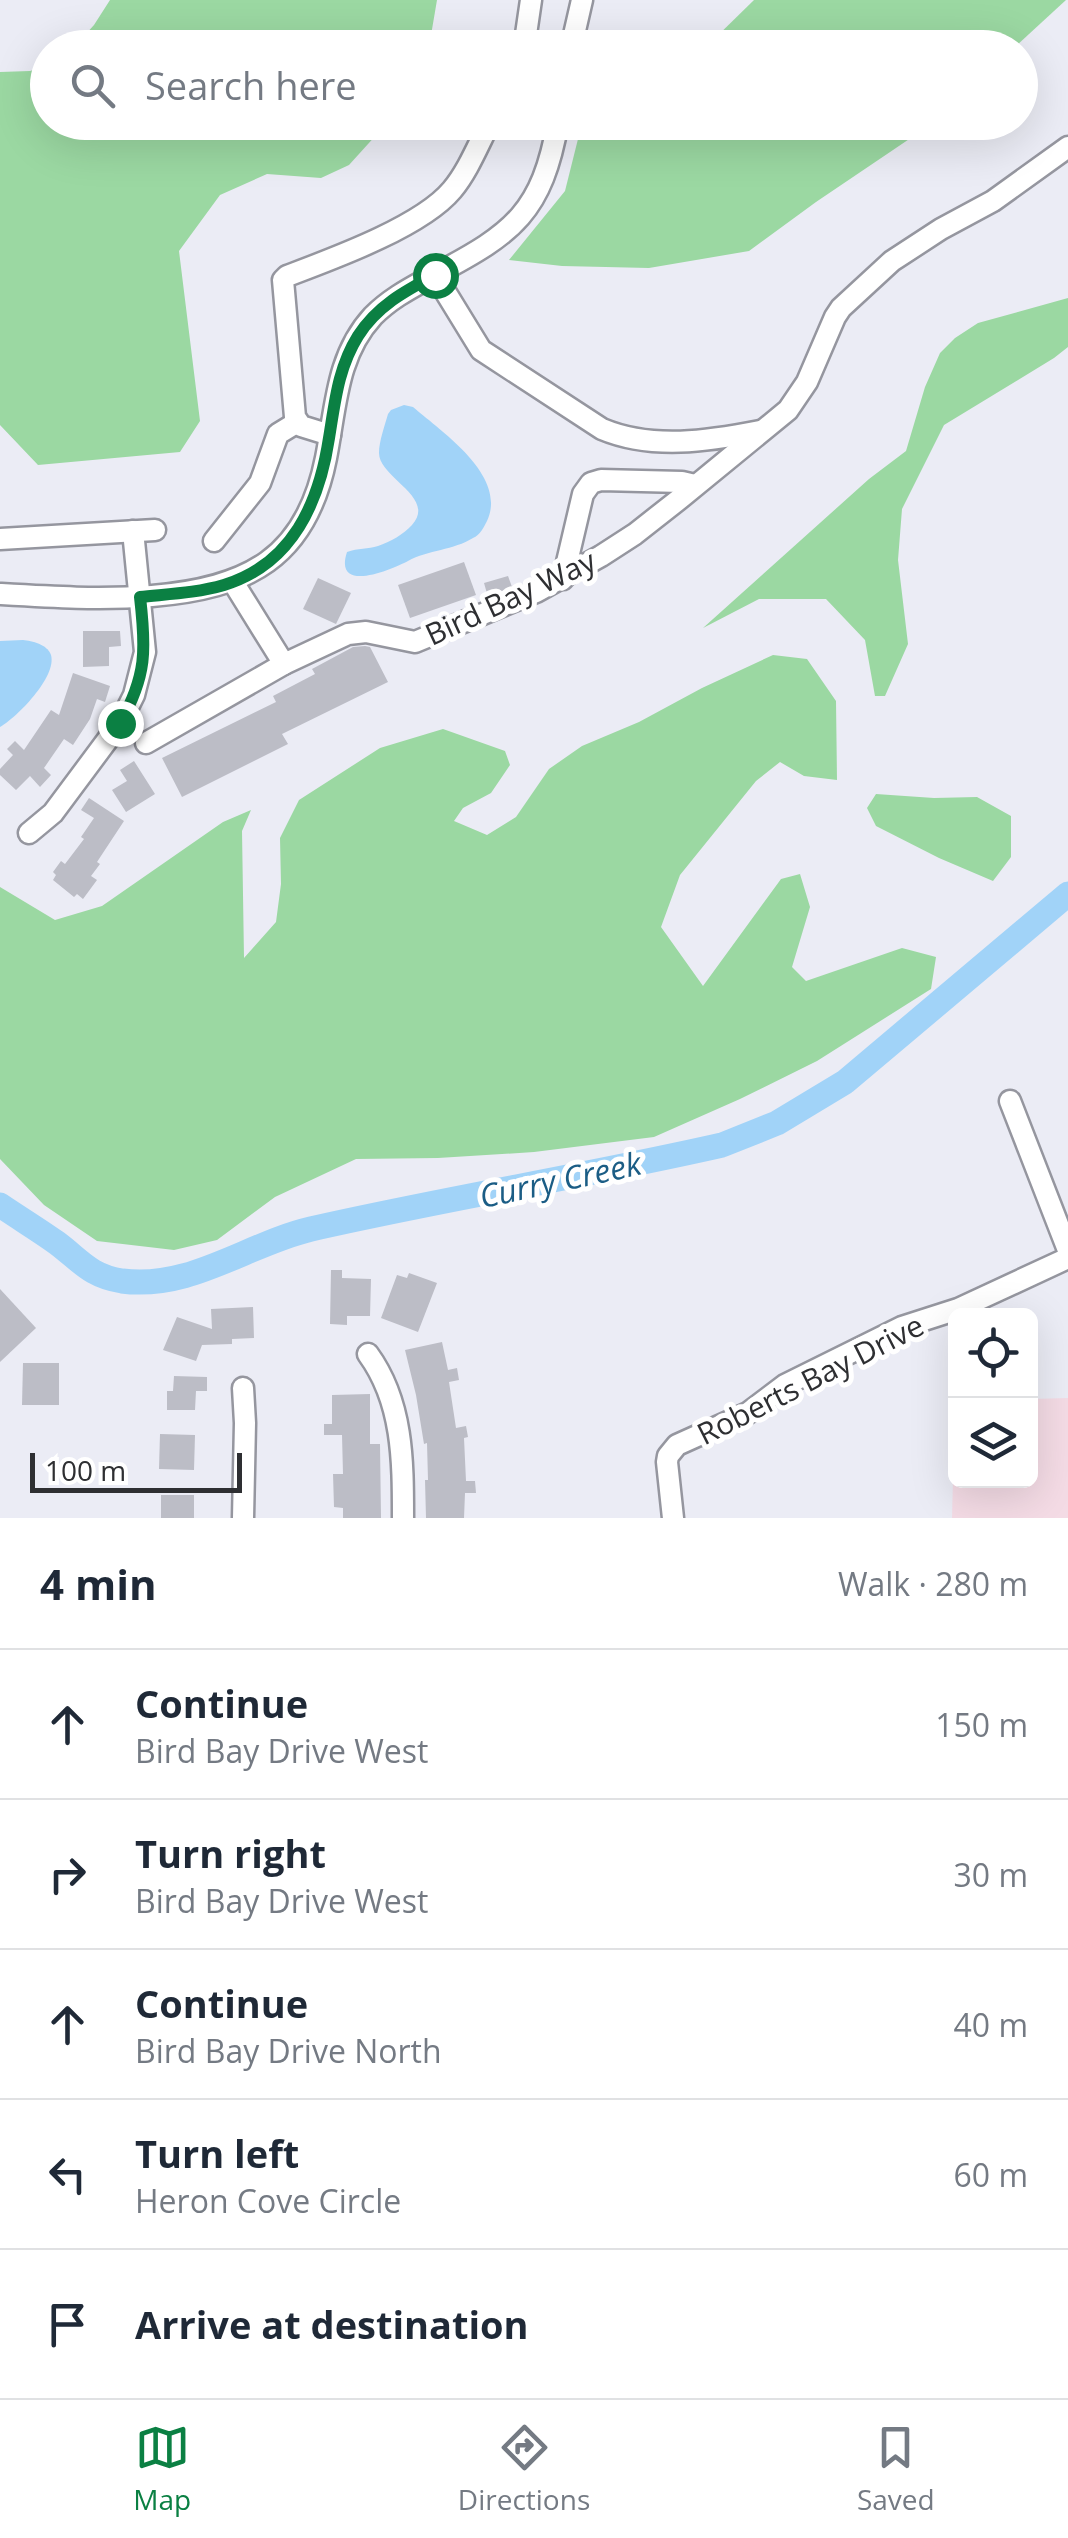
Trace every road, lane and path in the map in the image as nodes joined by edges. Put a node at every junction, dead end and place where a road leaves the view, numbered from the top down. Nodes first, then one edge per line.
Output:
1 (531, 0) edge
2 (582, 0) edge
3 (527, 30) edge
4 (575, 30) edge
5 (480, 140) edge
6 (554, 140) edge
7 (1068, 147) edge
8 (435, 275) junction
9 (296, 422) junction
10 (762, 430) junction
11 (330, 436) junction
12 (695, 485) junction
13 (0, 539) edge
14 (214, 541) dead end
15 (563, 579) junction
16 (232, 582) junction
17 (0, 594) edge
18 (140, 597) junction
19 (284, 664) junction
20 (146, 742) dead end
21 (29, 832) dead end
22 (1010, 1101) dead end
23 (1068, 1254) edge
24 (368, 1354) dead end
25 (243, 1388) dead end
26 (243, 1518) edge
27 (402, 1518) edge
28 (672, 1518) edge

1 - 3 street
2 - 4 street
5 - 9 street
6 - 8 street
7 - 10 street, Bird Bay Way
8 - 10 street
8 - 11 street
9 - 11 street
9 - 14 street
10 - 12 street, Bird Bay Way
11 - 16 street
12 - 15 street, Bird Bay Way
12 - 15 street
13 - 18 street
15 - 19 street, Bird Bay Way
16 - 18 street
16 - 19 street
17 - 18 street
18 - 21 street
19 - 20 street, Bird Bay Way
22 - 23 street
23 - 28 street, Roberts Bay Drive
24 - 27 street
25 - 26 street

